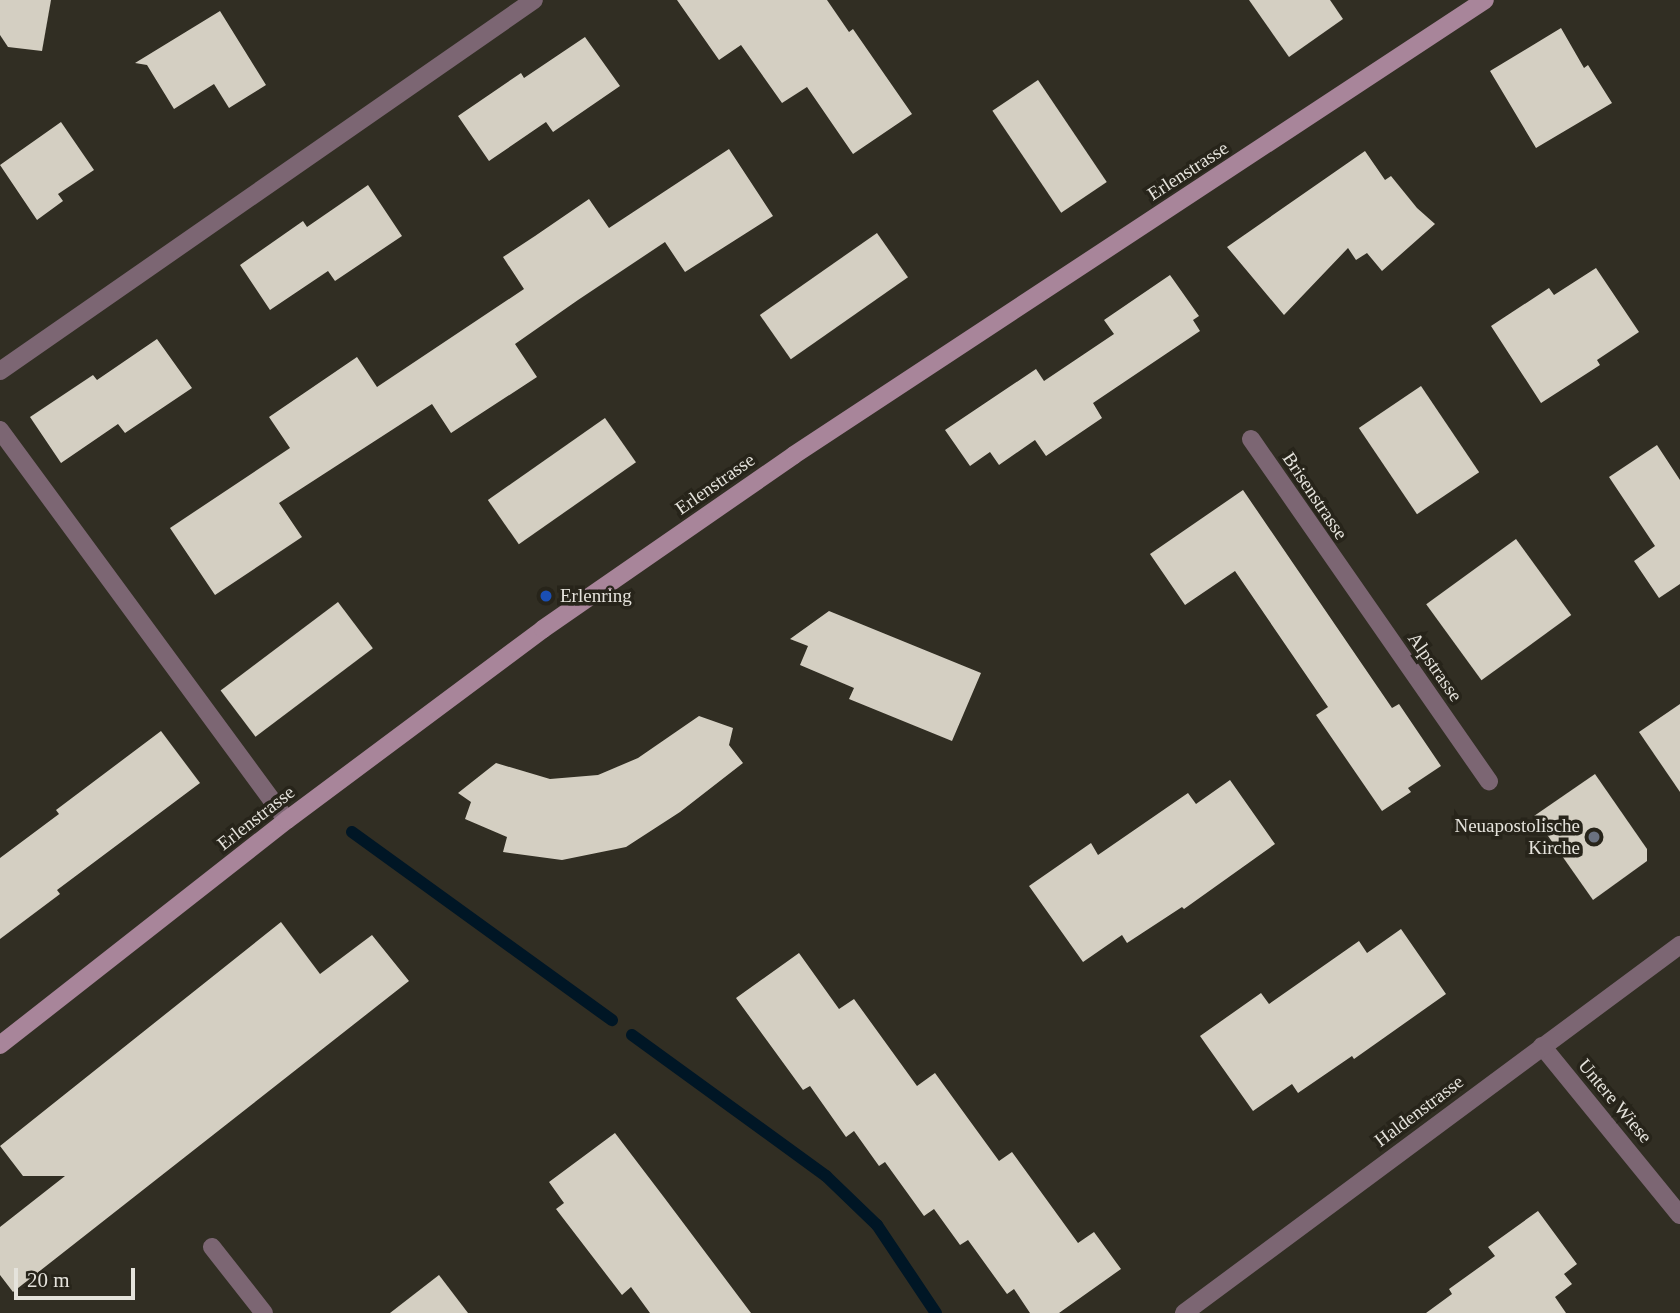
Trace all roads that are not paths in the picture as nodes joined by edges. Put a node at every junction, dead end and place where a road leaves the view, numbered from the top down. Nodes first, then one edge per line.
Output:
1 (534, 0) edge
2 (1485, 0) edge
3 (0, 371) edge
4 (0, 430) edge
5 (1251, 439) dead end
6 (1345, 577) joint
7 (1489, 782) dead end
8 (287, 820) junction
9 (1680, 945) edge
10 (0, 1045) edge
11 (1542, 1046) junction
12 (1680, 1215) edge
13 (212, 1247) dead end
14 (264, 1313) edge
15 (1184, 1313) edge

1 - 3 street
2 - 8 street, Erlenstrasse
4 - 8 street
5 - 6 street, Brisenstrasse
6 - 7 street, Alpstrasse
8 - 10 street, Erlenstrasse
9 - 11 street, Haldenstrasse
11 - 12 street, Untere Wiese
11 - 15 street, Haldenstrasse
13 - 14 street

